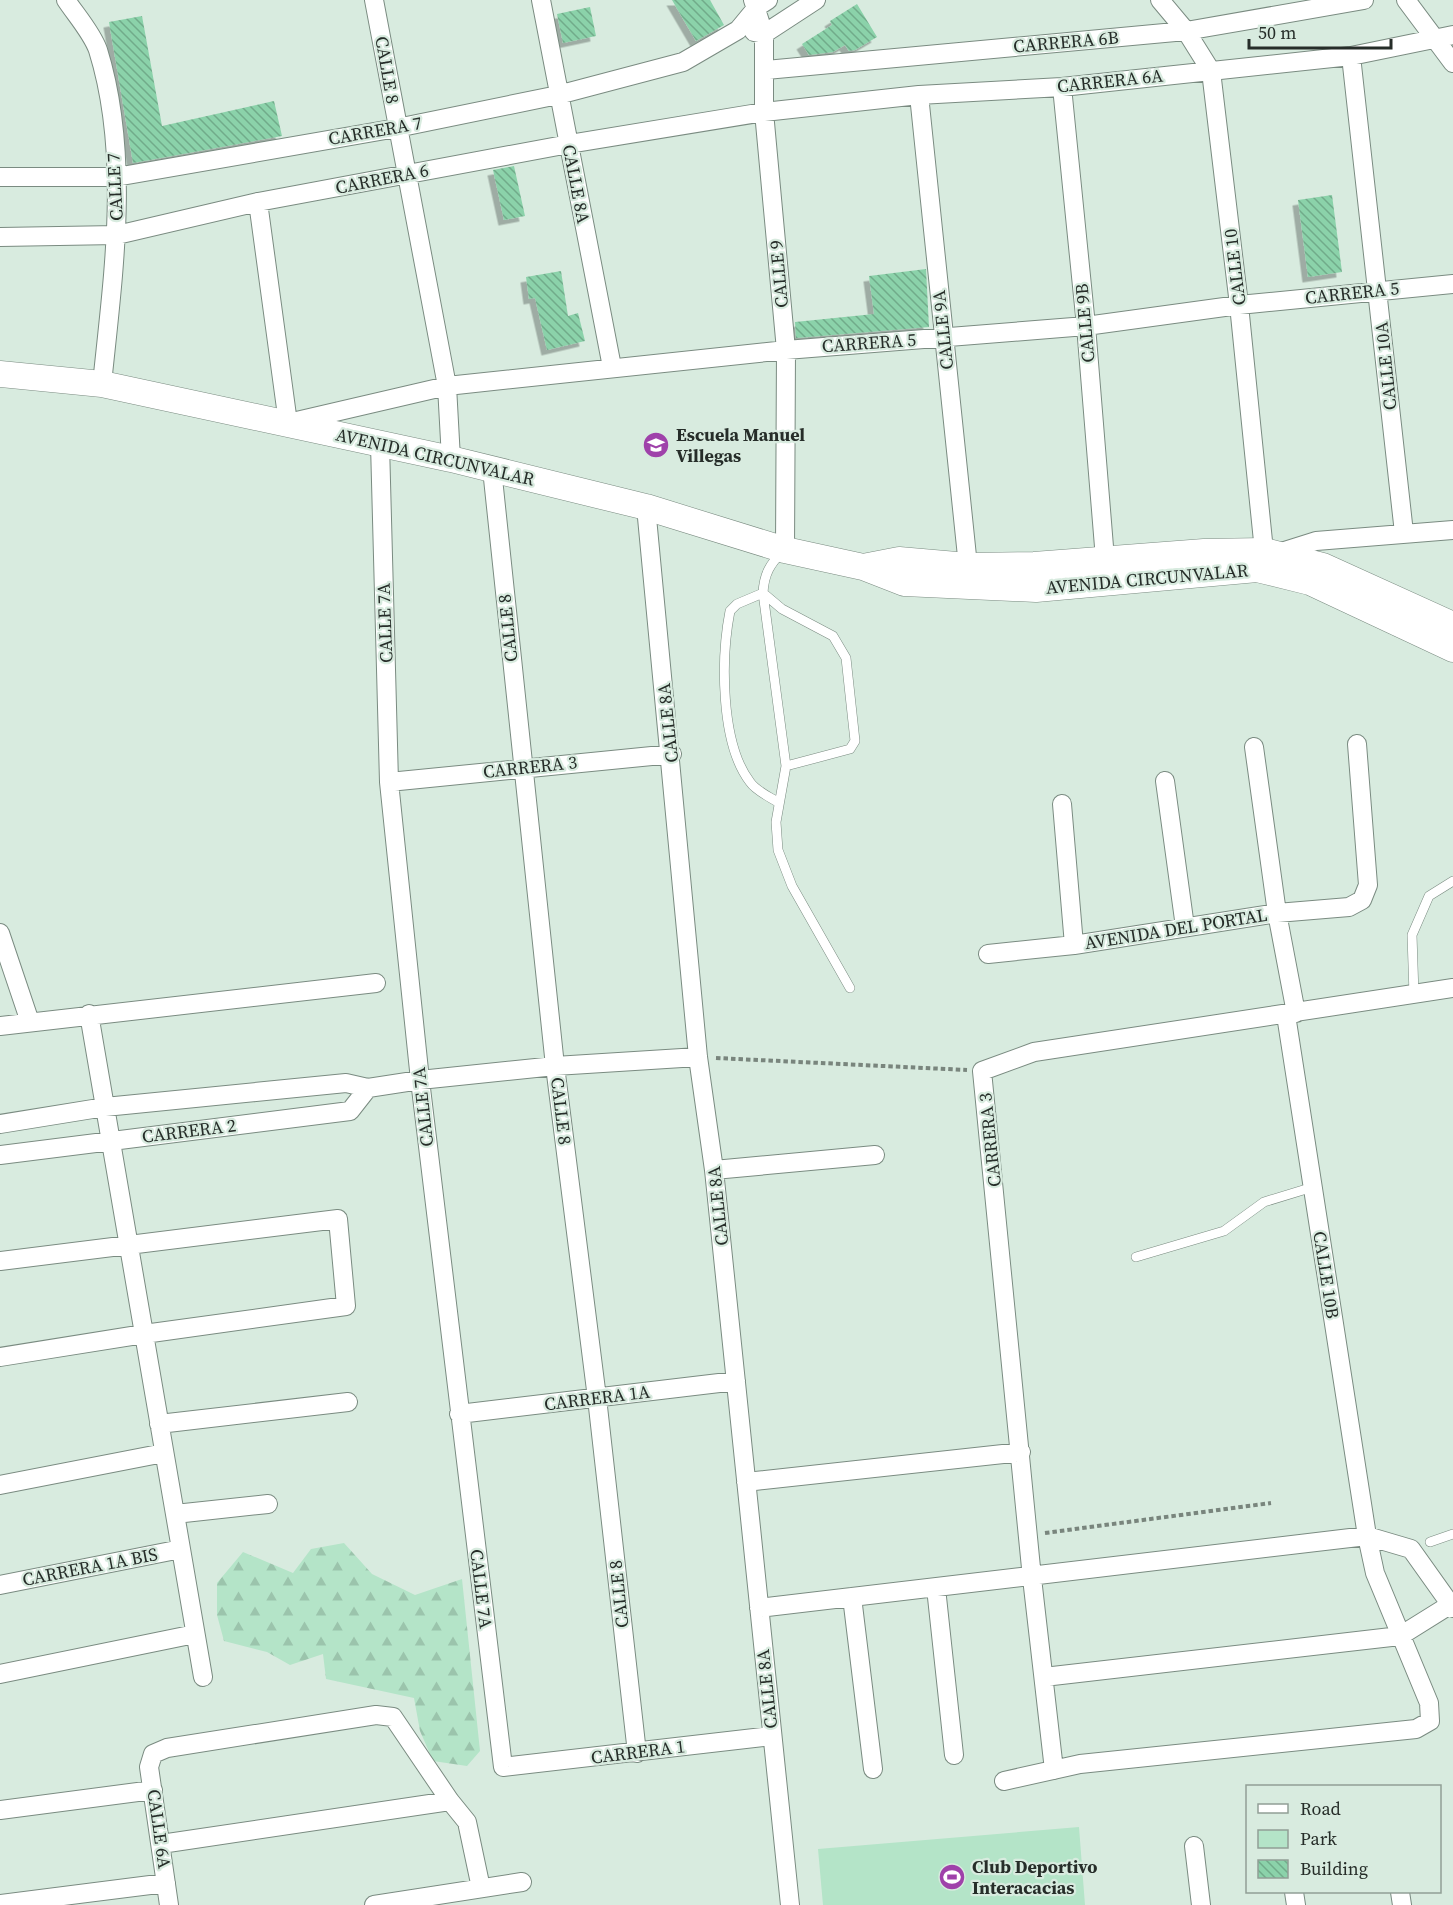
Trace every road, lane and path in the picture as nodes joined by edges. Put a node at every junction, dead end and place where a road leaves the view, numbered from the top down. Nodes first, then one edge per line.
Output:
1 (66, 0) edge
2 (374, 0) edge
3 (541, 0) edge
4 (816, 0) edge
5 (1160, 0) edge
6 (1364, 0) edge
7 (1406, 0) edge
8 (759, 2) edge
9 (738, 30) junction
10 (1185, 31) junction
11 (764, 34) junction
12 (1445, 37) edge
13 (1351, 56) junction
14 (1453, 63) edge
15 (766, 70) junction
16 (1211, 70) junction
17 (1062, 87) junction
18 (558, 95) junction
19 (918, 95) junction
20 (764, 112) junction
21 (397, 128) junction
22 (568, 144) junction
23 (407, 175) junction
24 (0, 177) edge
25 (116, 177) junction
26 (258, 202) junction
27 (117, 235) junction
28 (0, 237) edge
29 (1453, 284) edge
30 (1377, 290) junction
31 (1239, 305) junction
32 (1086, 326) junction
33 (944, 338) junction
34 (786, 350) junction
35 (612, 367) junction
36 (0, 374) edge
37 (102, 384) junction
38 (447, 386) junction
39 (288, 423) junction
40 (380, 444) junction
41 (451, 459) junction
42 (492, 469) junction
43 (646, 507) junction
44 (1453, 530) edge
45 (1404, 532) junction
46 (785, 550) junction
47 (1271, 552) junction
48 (1104, 559) junction
49 (968, 566) junction
50 (863, 567) junction
51 (763, 593) junction
52 (1453, 625) edge
53 (1453, 650) edge
54 (1357, 744) dead end
55 (1254, 747) dead end
56 (672, 754) junction
57 (786, 766) junction
58 (522, 768) junction
59 (1165, 780) dead end
60 (389, 782) junction
61 (779, 803) junction
62 (1062, 804) dead end
63 (1453, 881) edge
64 (1277, 913) junction
65 (1185, 927) junction
66 (0, 933) edge
67 (1074, 945) junction
68 (988, 954) dead end
69 (376, 983) dead end
70 (850, 988) dead end
71 (1453, 988) edge
72 (1414, 995) junction
73 (89, 1014) junction
74 (1291, 1014) junction
75 (30, 1022) junction
76 (0, 1026) edge
77 (698, 1057) junction
78 (555, 1066) junction
79 (982, 1071) junction
80 (420, 1080) junction
81 (368, 1088) junction
82 (105, 1107) junction
83 (0, 1124) edge
84 (111, 1140) junction
85 (0, 1155) edge
86 (876, 1155) dead end
87 (714, 1170) junction
88 (1313, 1187) junction
89 (128, 1243) junction
90 (1136, 1257) dead end
91 (0, 1261) edge
92 (144, 1334) junction
93 (0, 1357) edge
94 (736, 1381) junction
95 (597, 1398) junction
96 (348, 1402) dead end
97 (459, 1414) junction
98 (159, 1424) junction
99 (1021, 1452) junction
100 (164, 1453) junction
101 (746, 1482) junction
102 (0, 1485) edge
103 (1271, 1503) dead end
104 (268, 1504) dead end
105 (175, 1514) junction
106 (1453, 1534) edge
107 (1028, 1535) junction
108 (1367, 1536) junction
109 (1430, 1542) dead end
110 (181, 1549) junction
111 (1032, 1578) junction
112 (0, 1585) edge
113 (936, 1588) junction
114 (852, 1597) junction
115 (1452, 1605) edge
116 (759, 1608) junction
117 (195, 1634) junction
118 (1401, 1636) junction
119 (0, 1674) edge
120 (203, 1677) dead end
121 (1044, 1677) junction
122 (772, 1736) junction
123 (637, 1753) junction
124 (954, 1755) dead end
125 (503, 1767) joint
126 (873, 1769) dead end
127 (1054, 1770) junction
128 (1004, 1781) dead end
129 (153, 1790) junction
130 (450, 1801) junction
131 (0, 1810) edge
132 (161, 1844) junction
133 (1194, 1846) dead end
134 (522, 1882) dead end
135 (166, 1883) junction
136 (482, 1888) junction
137 (0, 1904) edge
138 (169, 1905) edge
139 (374, 1905) edge
140 (790, 1905) edge
141 (1201, 1905) edge

1 - 25 street, CALLE 7
2 - 21 street, CALLE 8
3 - 18 street, CALLE 8A
4 - 11 street
5 - 10 street, CALLE 10
6 - 10 street, CARRERA 6B
7 - 12 street
8 - 9 street, CARRERA 7
8 - 11 street, CALLE 9
9 - 11 street
9 - 18 street, CARRERA 7
10 - 15 street, CARRERA 6B
10 - 16 street, CALLE 10
11 - 15 street, CALLE 9
12 - 13 street, CARRERA 6A
12 - 14 street
13 - 16 street, CARRERA 6A
13 - 30 street, CALLE 10A
15 - 20 street, CALLE 9
16 - 17 street, CARRERA 6A
16 - 31 street, CALLE 10
17 - 19 street, CARRERA 6A
17 - 32 street, CALLE 9B
18 - 21 street, CARRERA 7
18 - 22 street, CALLE 8A
19 - 20 street, CARRERA 6A
19 - 33 street, CALLE 9A
20 - 22 street, CARRERA 6
20 - 34 street, CALLE 9
21 - 23 street, CALLE 8
21 - 25 street, CARRERA 7
22 - 23 street, CARRERA 6
22 - 35 street, CALLE 8A
23 - 26 street, CARRERA 6
23 - 38 street, CALLE 8
24 - 25 street, CARRERA 7
25 - 27 street, CALLE 7
26 - 27 street, CARRERA 6
26 - 39 street
27 - 28 street, CARRERA 6
27 - 37 street, CALLE 7
29 - 30 street, CARRERA 5
30 - 31 street, CARRERA 5
30 - 45 street, CALLE 10A
31 - 32 street, CARRERA 5
31 - 47 street, CALLE 10
32 - 33 street, CARRERA 5
32 - 48 street, CALLE 9B
33 - 34 street, CARRERA 5
33 - 49 street, CALLE 9A
34 - 35 street, CARRERA 5
34 - 46 street, CALLE 9
35 - 38 street, CARRERA 5
36 - 37 main road, AVENIDA CIRCUNVALAR
37 - 39 main road, AVENIDA CIRCUNVALAR
38 - 39 street, CARRERA 5
38 - 41 street, CALLE 8
39 - 40 main road, AVENIDA CIRCUNVALAR
40 - 41 main road, AVENIDA CIRCUNVALAR
40 - 60 street, CALLE 7A
41 - 42 main road, AVENIDA CIRCUNVALAR
42 - 43 main road, AVENIDA CIRCUNVALAR
42 - 58 street, CALLE 8
43 - 46 main road, AVENIDA CIRCUNVALAR
43 - 56 street, CALLE 8A
44 - 45 street
45 - 47 street
46 - 50 main road, AVENIDA CIRCUNVALAR
46 - 51 lane
47 - 48 main road, AVENIDA CIRCUNVALAR
47 - 52 main road, AVENIDA CIRCUNVALAR
48 - 49 main road, AVENIDA CIRCUNVALAR
49 - 50 main road, AVENIDA CIRCUNVALAR
50 - 53 main road, AVENIDA CIRCUNVALAR
51 - 57 lane
51 - 57 lane
51 - 61 lane
54 - 64 street, AVENIDA DEL PORTAL
55 - 64 street, CALLE 10B
56 - 58 street, CARRERA 3
56 - 77 street, CALLE 8A
57 - 61 lane
58 - 60 street, CARRERA 3
58 - 78 street, CALLE 8
59 - 65 street
60 - 80 street, CALLE 7A
61 - 70 lane
62 - 67 street
63 - 72 lane
64 - 65 street, AVENIDA DEL PORTAL
64 - 74 street, CALLE 10B
65 - 67 street, AVENIDA DEL PORTAL
66 - 75 street
67 - 68 street, AVENIDA DEL PORTAL
69 - 73 street
71 - 72 street, CARRERA 3
72 - 74 street, CARRERA 3
73 - 75 street
73 - 82 street
74 - 79 street, CARRERA 3
74 - 88 street, CALLE 10B
75 - 76 street
77 - 78 street, CARRERA 2
77 - 79 path
77 - 87 street, CALLE 8A
78 - 80 street, CARRERA 2
78 - 95 street, CALLE 8
79 - 99 street, CARRERA 3
80 - 81 street, CARRERA 2
80 - 97 street, CALLE 7A
81 - 82 street, CARRERA 2
81 - 84 street, CARRERA 2
82 - 83 street, CARRERA 2
82 - 84 street
84 - 85 street, CARRERA 2
84 - 89 street
86 - 87 street
87 - 94 street, CALLE 8A
88 - 90 lane
88 - 108 street, CALLE 10B
89 - 91 street
89 - 92 street
89 - 92 street
92 - 93 street
92 - 98 street
94 - 95 street, CARRERA 1A
94 - 101 street, CALLE 8A
95 - 97 street, CARRERA 1A
95 - 123 street, CALLE 8
96 - 98 street
97 - 125 street, CALLE 7A
98 - 100 street
99 - 101 street
99 - 107 street, CARRERA 3
100 - 102 street
100 - 105 street
101 - 116 street, CALLE 8A
103 - 107 path
104 - 105 street
105 - 110 street
106 - 109 lane
107 - 111 street, CARRERA 3
108 - 111 street
108 - 115 street
108 - 118 street, CALLE 10B
110 - 112 street, CARRERA 1A BIS
110 - 117 street
111 - 113 street
111 - 121 street, CARRERA 3
113 - 114 street
113 - 124 street
114 - 116 street
114 - 126 street
115 - 118 street
116 - 122 street, CALLE 8A
117 - 119 street
117 - 120 street
118 - 121 street
118 - 127 street, CALLE 10B
121 - 127 street, CARRERA 3
122 - 123 street, CARRERA 1
122 - 140 street, CALLE 8A
123 - 125 street, CARRERA 1
127 - 128 street
129 - 130 street, CALLE 6A
129 - 131 street
129 - 132 street, CALLE 6A
130 - 132 street
130 - 136 street
132 - 135 street, CALLE 6A
133 - 141 street
134 - 136 street
135 - 137 street
135 - 138 street, CALLE 6A
136 - 139 street

